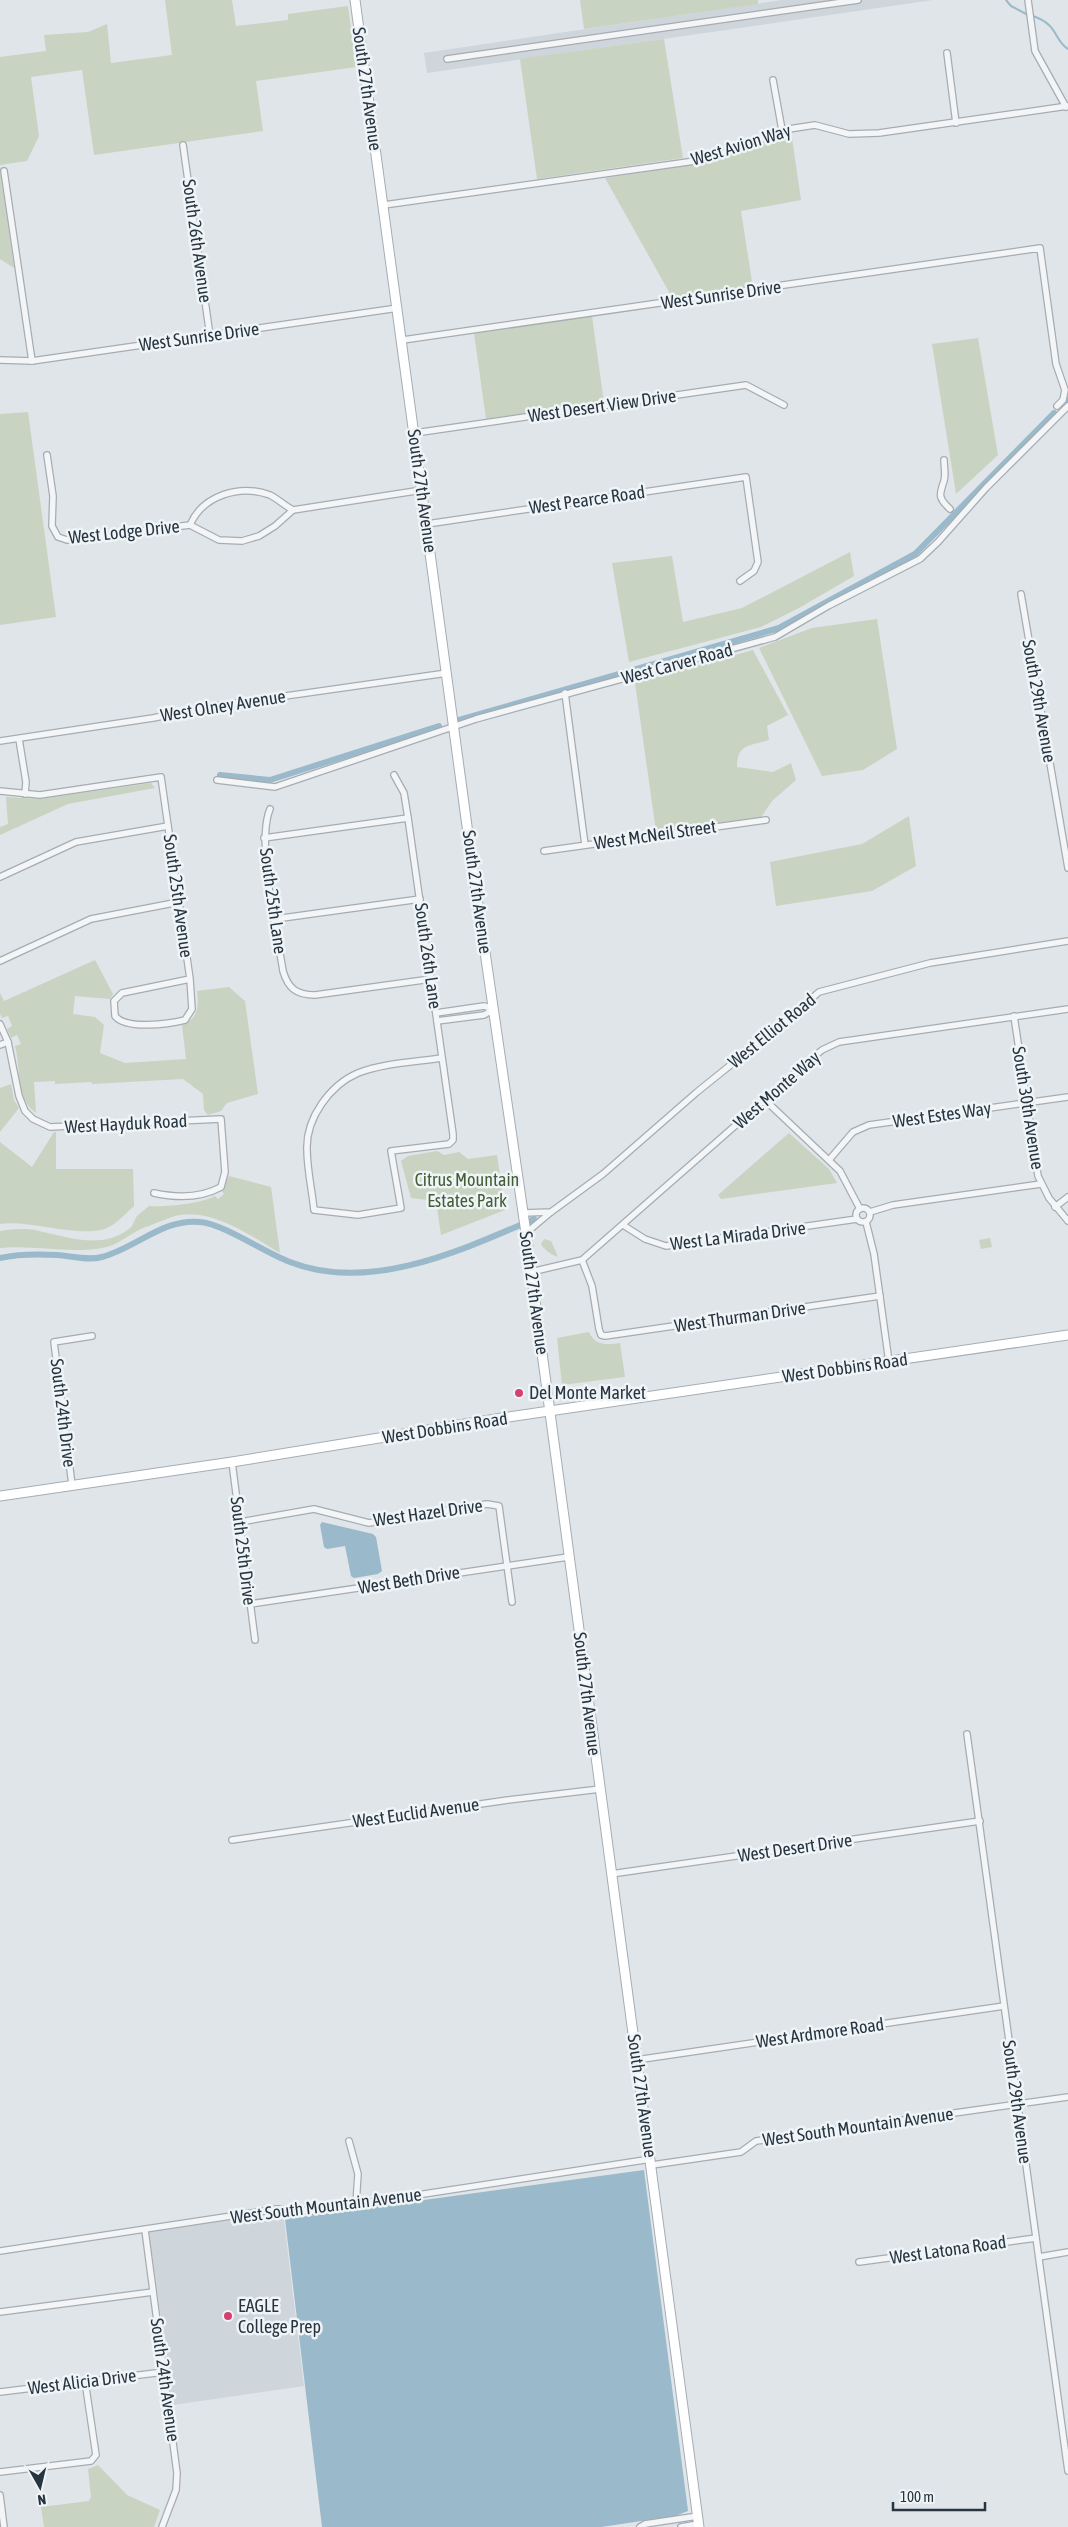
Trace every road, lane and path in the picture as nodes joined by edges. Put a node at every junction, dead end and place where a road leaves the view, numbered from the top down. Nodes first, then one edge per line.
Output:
1 (355, 0) edge
2 (858, 0) edge
3 (1028, 0) edge
4 (947, 53) dead end
5 (447, 59) dead end
6 (773, 80) dead end
7 (1067, 106) edge
8 (956, 123) junction
9 (782, 130) junction
10 (184, 145) dead end
11 (4, 171) dead end
12 (384, 205) junction
13 (398, 308) junction
14 (210, 336) junction
15 (403, 340) junction
16 (0, 360) edge
17 (32, 360) junction
18 (784, 405) dead end
19 (1057, 406) dead end
20 (1068, 406) edge
21 (415, 433) junction
22 (47, 455) dead end
23 (944, 460) dead end
24 (422, 490) junction
25 (950, 509) dead end
26 (293, 510) junction
27 (427, 524) junction
28 (190, 525) junction
29 (740, 581) dead end
30 (1021, 594) dead end
31 (447, 673) junction
32 (565, 693) junction
33 (454, 726) junction
34 (19, 739) junction
35 (0, 741) edge
36 (394, 775) dead end
37 (217, 780) dead end
38 (0, 791) edge
39 (25, 794) junction
40 (270, 809) dead end
41 (408, 818) junction
42 (766, 820) dead end
43 (168, 826) junction
44 (264, 838) junction
45 (585, 845) junction
46 (544, 851) dead end
47 (1068, 868) edge
48 (0, 877) edge
49 (420, 899) junction
50 (179, 902) junction
51 (275, 920) junction
52 (1068, 942) edge
53 (0, 961) edge
54 (190, 979) junction
55 (431, 979) junction
56 (1068, 1008) edge
57 (494, 1009) junction
58 (436, 1013) junction
59 (1014, 1016) junction
60 (437, 1021) junction
61 (0, 1024) edge
62 (8, 1042) junction
63 (0, 1045) edge
64 (442, 1058) junction
65 (1068, 1097) edge
66 (766, 1100) junction
67 (1026, 1103) junction
68 (829, 1160) junction
69 (1041, 1184) junction
70 (154, 1193) dead end
71 (1068, 1197) edge
72 (1055, 1207) junction
73 (860, 1209) junction
74 (551, 1212) junction
75 (870, 1212) junction
76 (857, 1219) junction
77 (866, 1222) junction
78 (1068, 1222) edge
79 (525, 1223) junction
80 (623, 1225) junction
81 (582, 1260) junction
82 (532, 1272) junction
83 (880, 1296) junction
84 (1068, 1335) edge
85 (92, 1336) dead end
86 (889, 1362) junction
87 (550, 1412) junction
88 (232, 1462) junction
89 (72, 1485) junction
90 (0, 1496) edge
91 (240, 1522) junction
92 (568, 1557) junction
93 (508, 1565) junction
94 (512, 1602) dead end
95 (250, 1604) junction
96 (255, 1640) dead end
97 (967, 1734) dead end
98 (600, 1789) junction
99 (980, 1821) junction
100 (232, 1840) dead end
101 (611, 1874) junction
102 (1004, 2006) junction
103 (636, 2060) junction
104 (1068, 2097) edge
105 (1018, 2105) junction
106 (349, 2141) dead end
107 (651, 2162) junction
108 (356, 2204) junction
109 (145, 2230) junction
110 (1036, 2238) junction
111 (0, 2251) edge
112 (1068, 2252) edge
113 (1039, 2257) junction
114 (859, 2262) dead end
115 (153, 2292) junction
116 (0, 2312) edge
117 (164, 2372) junction
118 (86, 2381) junction
119 (0, 2392) edge
120 (1068, 2471) edge
121 (0, 2472) edge
122 (0, 2495) edge
123 (698, 2522) edge
124 (4, 2527) edge
125 (162, 2527) edge
126 (640, 2527) edge
127 (681, 2527) edge

1 - 12 street, South 27th Avenue
2 - 5 street
3 - 7 street
4 - 8 street
6 - 9 street
7 - 8 street, West Avion Way
8 - 9 street, West Avion Way
9 - 12 street, West Avion Way
10 - 14 street, South 26th Avenue
11 - 17 street
12 - 13 street, South 27th Avenue
13 - 14 street, West Sunrise Drive
13 - 15 street, South 27th Avenue
14 - 17 street, West Sunrise Drive
15 - 19 street, West Sunrise Drive
15 - 21 street, South 27th Avenue
16 - 17 street, West Sunrise Drive
18 - 21 street, West Desert View Drive
20 - 32 street, West Carver Road
21 - 24 street, South 27th Avenue
22 - 28 street, West Lodge Drive
23 - 25 street
24 - 26 street
24 - 27 street, South 27th Avenue
26 - 28 street, West Lodge Drive
26 - 28 street, West Lodge Drive
27 - 29 street, West Pearce Road
27 - 31 street, South 27th Avenue
30 - 47 street, South 29th Avenue
31 - 33 street, South 27th Avenue
31 - 34 street, West Olney Avenue
32 - 33 street, West Carver Road
32 - 45 street
33 - 37 street, West Carver Road
33 - 57 street, South 27th Avenue
34 - 35 street, West Olney Avenue
34 - 39 street
36 - 41 street, South 26th Lane
38 - 39 street
39 - 43 street, South 25th Avenue
40 - 44 street, South 25th Lane
41 - 44 street
41 - 49 street, South 26th Lane
42 - 45 street, West McNeil Street
43 - 48 street
43 - 50 street, South 25th Avenue
44 - 51 street, South 25th Lane
45 - 46 street, West McNeil Street
49 - 51 street
49 - 55 street, South 26th Lane
50 - 53 street
50 - 54 street, South 25th Avenue
51 - 55 street, South 25th Lane
52 - 74 street, West Elliot Road
54 - 54 street, South 25th Avenue
55 - 58 street, South 26th Lane
56 - 59 street, West Monte Way
57 - 58 street
57 - 60 street
57 - 79 street, South 27th Avenue
58 - 60 street, South 26th Lane
59 - 66 street, West Monte Way
59 - 67 street, South 30th Avenue
60 - 64 street, South 26th Lane
61 - 62 street
62 - 63 street
62 - 70 street, West Hayduk Road
64 - 64 street, South 26th Lane
65 - 67 street, West Estes Way
66 - 68 street
66 - 80 street, West Monte Way
67 - 68 street, West Estes Way
67 - 69 street, South 30th Avenue
68 - 73 street
69 - 72 street, South 30th Avenue
69 - 75 street
71 - 72 street
72 - 78 street, South 30th Avenue
73 - 75 street
73 - 76 street
74 - 79 street
74 - 79 street, West Elliot Road
75 - 77 street
76 - 77 street
76 - 80 street, West La Mirada Drive
77 - 83 street
79 - 82 street, South 27th Avenue
80 - 81 street, West Monte Way
81 - 82 street, West Monte Way
81 - 83 street, West Thurman Drive
82 - 87 street, South 27th Avenue
83 - 86 street
84 - 86 street, West Dobbins Road
85 - 89 street, South 24th Drive
86 - 87 street, West Dobbins Road
87 - 88 street, West Dobbins Road
87 - 92 street, South 27th Avenue
88 - 89 street, West Dobbins Road
88 - 91 street, South 25th Drive
89 - 90 street, West Dobbins Road
91 - 93 street, West Hazel Drive
91 - 95 street, South 25th Drive
92 - 93 street, West Beth Drive
92 - 98 street, South 27th Avenue
93 - 94 street
93 - 95 street, West Beth Drive
95 - 96 street, South 25th Drive
97 - 99 street, South 29th Avenue
98 - 100 street, West Euclid Avenue
98 - 101 street, South 27th Avenue
99 - 101 street, West Desert Drive
99 - 102 street, South 29th Avenue
101 - 103 street, South 27th Avenue
102 - 103 street, West Ardmore Road
102 - 105 street, South 29th Avenue
103 - 107 street, South 27th Avenue
104 - 105 street, West South Mountain Avenue
105 - 107 street, West South Mountain Avenue
105 - 110 street, South 29th Avenue
106 - 108 street
107 - 108 street, West South Mountain Avenue
107 - 123 street, South 27th Avenue
108 - 109 street, West South Mountain Avenue
109 - 111 street, West South Mountain Avenue
109 - 115 street, South 24th Avenue
110 - 113 street, South 29th Avenue
110 - 114 street, West Latona Road
112 - 113 street
113 - 120 street, South 29th Avenue
115 - 116 street
115 - 117 street, South 24th Avenue
117 - 118 street, West Alicia Drive
117 - 125 street, South 24th Avenue
118 - 119 street, West Alicia Drive
118 - 121 street
122 - 124 street
123 - 126 street
123 - 127 street

